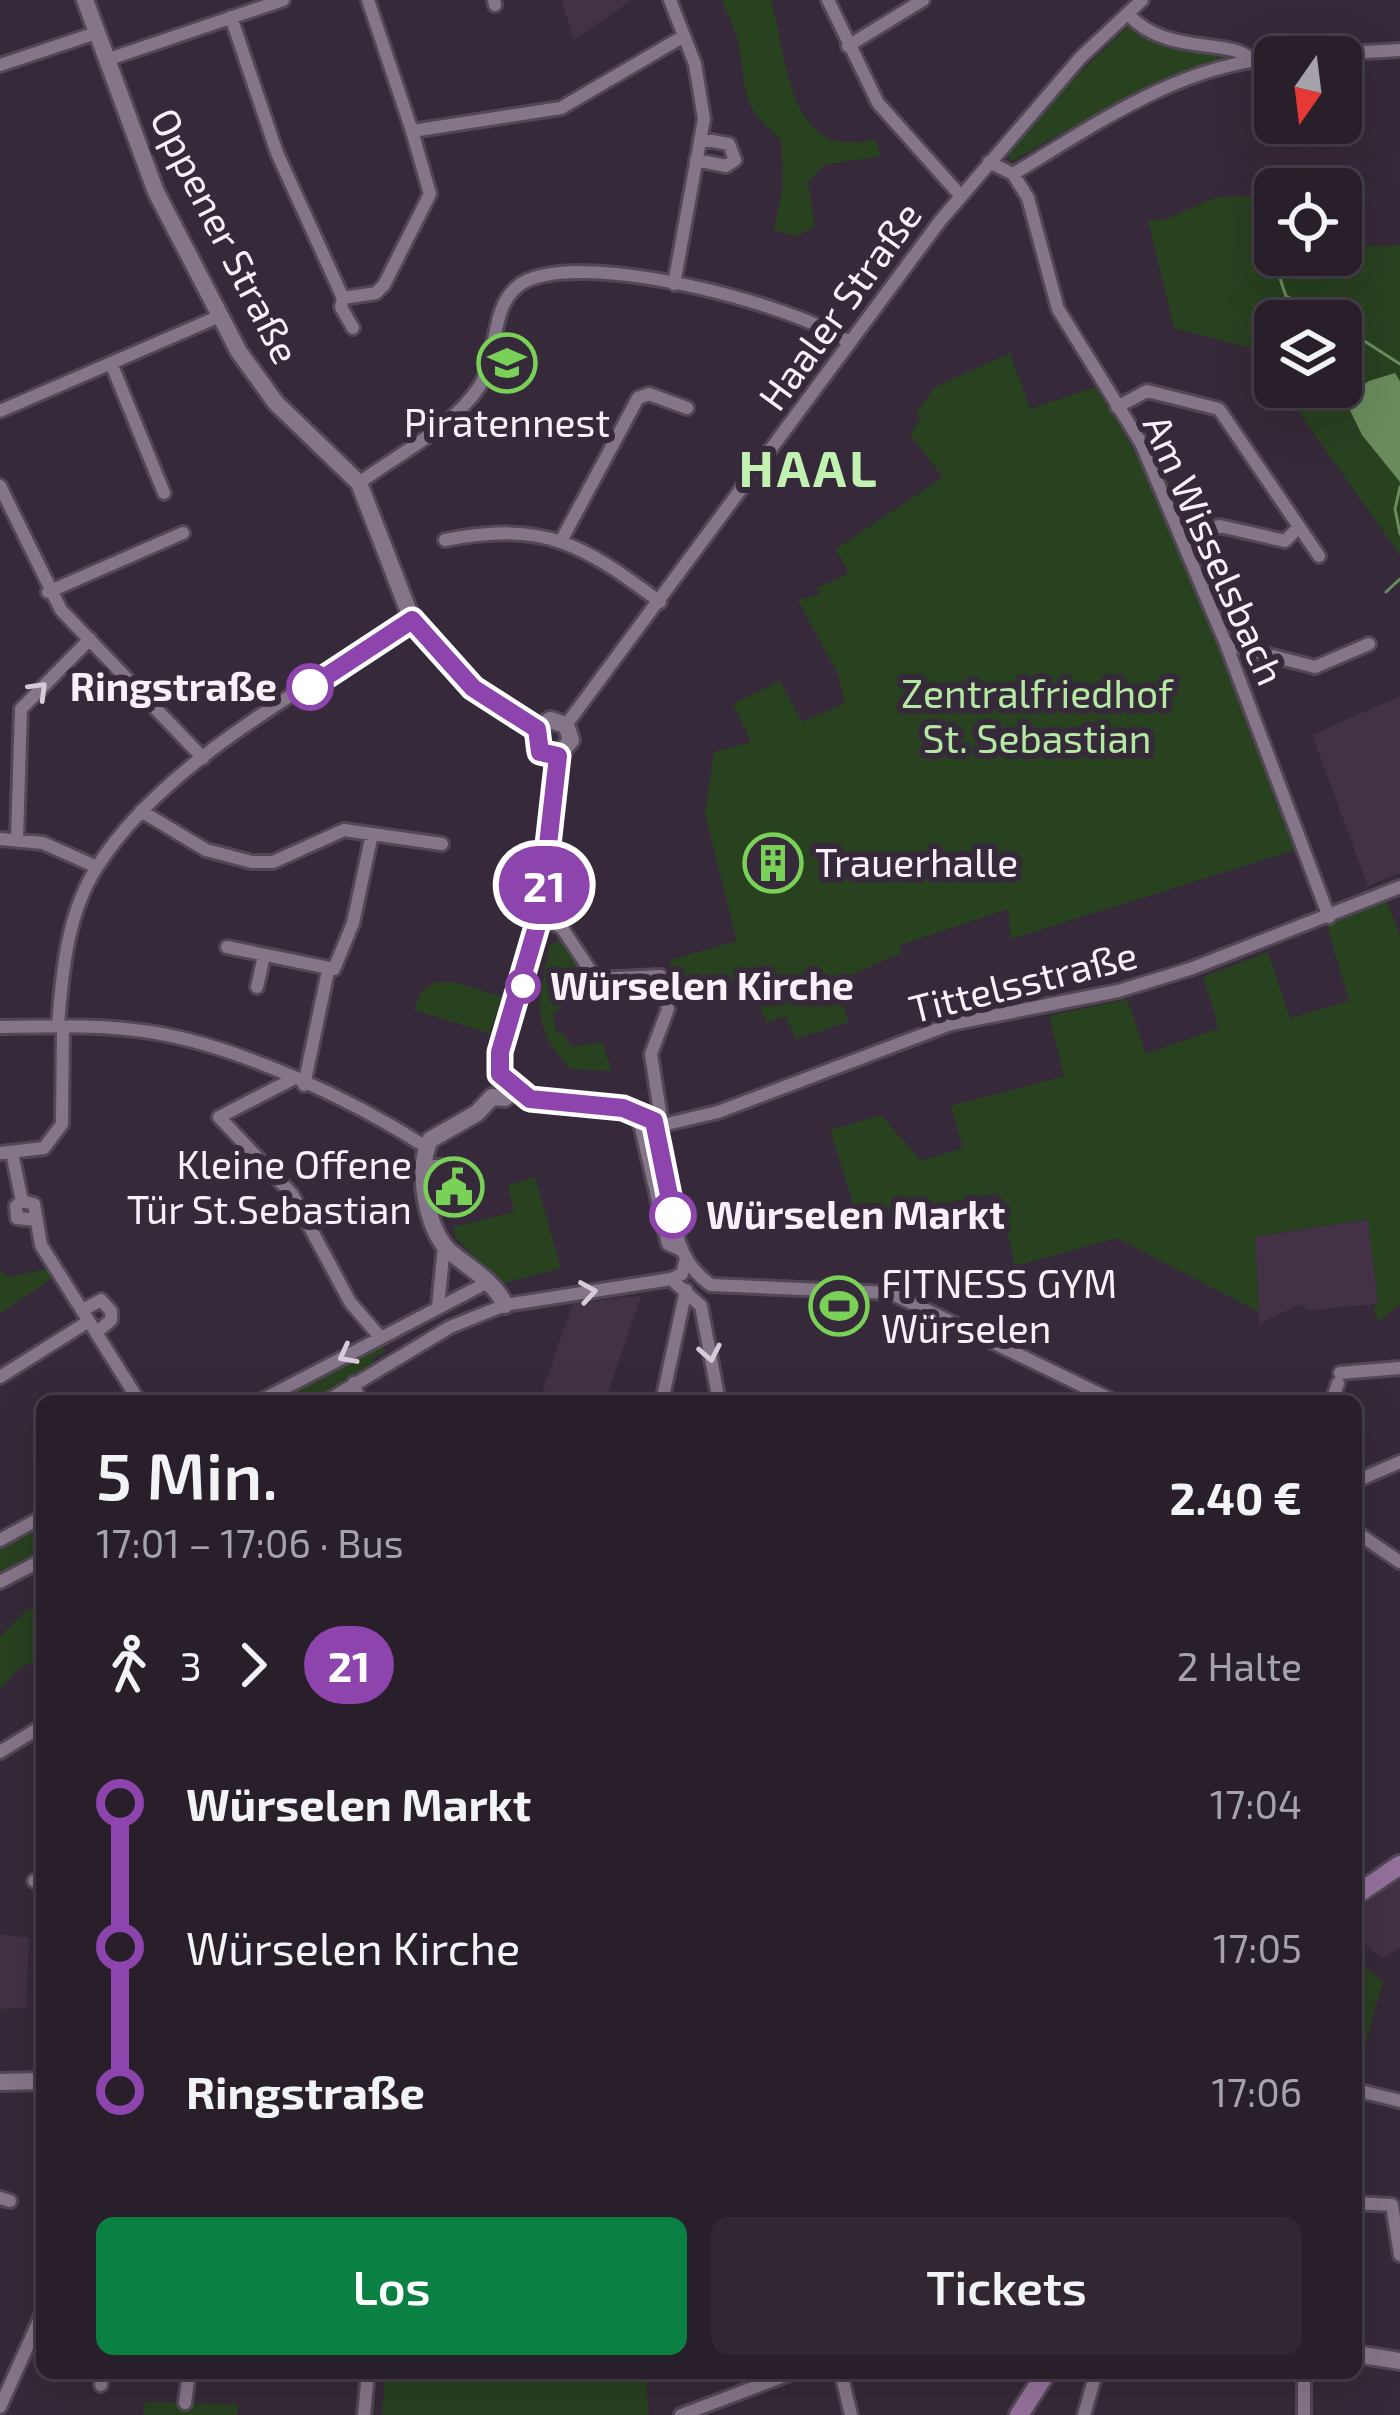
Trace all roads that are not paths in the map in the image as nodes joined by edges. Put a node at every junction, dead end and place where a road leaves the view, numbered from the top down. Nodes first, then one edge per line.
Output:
1 (85, 0) edge
2 (283, 0) edge
3 (368, 0) edge
4 (670, 0) edge
5 (828, 0) edge
6 (922, 0) edge
7 (1142, 0) edge
8 (1128, 14) junction
9 (231, 17) junction
10 (96, 33) junction
11 (684, 37) junction
12 (848, 46) junction
13 (1400, 50) edge
14 (1362, 52) edge
15 (1251, 59) junction
16 (1254, 59) edge
17 (106, 61) junction
18 (0, 64) edge
19 (412, 131) junction
20 (700, 139) junction
21 (696, 160) junction
22 (989, 162) junction
23 (1013, 174) junction
24 (960, 195) junction
25 (674, 284) junction
26 (343, 298) junction
27 (220, 316) junction
28 (353, 328) dead end
29 (850, 343) junction
30 (111, 363) junction
31 (1117, 407) junction
32 (687, 408) dead end
33 (0, 411) edge
34 (359, 483) junction
35 (0, 486) edge
36 (164, 493) dead end
37 (1298, 528) junction
38 (183, 533) dead end
39 (1182, 536) junction
40 (445, 540) dead end
41 (561, 542) junction
42 (1319, 556) dead end
43 (48, 592) junction
44 (659, 602) junction
45 (412, 620) junction
46 (90, 639) junction
47 (1226, 644) junction
48 (1369, 644) dead end
49 (566, 725) junction
50 (537, 729) junction
51 (558, 756) junction
52 (203, 758) junction
53 (140, 811) junction
54 (372, 834) junction
55 (0, 839) edge
56 (17, 839) junction
57 (442, 844) dead end
58 (97, 867) junction
59 (1400, 887) edge
60 (540, 916) junction
61 (1329, 916) junction
62 (226, 947) dead end
63 (264, 956) junction
64 (328, 971) junction
65 (256, 988) dead end
66 (60, 1026) junction
67 (0, 1027) edge
68 (506, 1080) junction
69 (297, 1082) junction
70 (642, 1118) junction
71 (660, 1125) junction
72 (426, 1151) junction
73 (6, 1153) edge
74 (449, 1166) dead end
75 (443, 1244) junction
76 (682, 1256) junction
77 (671, 1279) junction
78 (488, 1282) junction
79 (711, 1285) junction
80 (686, 1290) junction
81 (505, 1305) junction
82 (701, 1306) junction
83 (438, 1307) junction
84 (90, 1321) junction
85 (380, 1337) junction
86 (1400, 1368) edge
87 (0, 1376) edge
88 (354, 1383) junction
89 (135, 1395) edge
90 (271, 1395) edge
91 (336, 1395) edge
92 (357, 1395) edge
93 (663, 1395) edge
94 (718, 1395) edge
95 (1102, 1395) edge
96 (1334, 1395) edge
97 (1400, 1462) edge
98 (1362, 1478) edge
99 (36, 1520) edge
100 (1362, 1536) edge
101 (0, 1540) edge
102 (36, 1562) edge
103 (1400, 1562) edge
104 (0, 1582) edge
105 (36, 1730) edge
106 (0, 1752) edge
107 (1400, 1864) edge
108 (1362, 1891) edge
109 (36, 2081) edge
110 (0, 2082) edge
111 (1362, 2092) edge
112 (1400, 2101) edge
113 (1362, 2203) edge
114 (1396, 2204) edge
115 (1400, 2255) edge
116 (36, 2327) edge
117 (1362, 2355) edge
118 (1400, 2361) edge
119 (188, 2379) edge
120 (367, 2379) edge
121 (776, 2379) edge
122 (842, 2379) edge
123 (1042, 2379) edge
124 (1094, 2379) edge
125 (1304, 2379) edge
126 (184, 2403) dead end
127 (0, 2407) edge
128 (364, 2415) edge
129 (681, 2415) edge
130 (851, 2415) edge
131 (1018, 2415) edge
132 (1084, 2415) edge
133 (1304, 2415) edge

1 - 10 street, Oppener Straße
2 - 9 street
3 - 19 street
4 - 11 street
5 - 12 street
6 - 12 street
7 - 8 street, Haaler Straße
8 - 15 street
8 - 22 street, Haaler Straße
9 - 17 street
9 - 26 street
10 - 17 street, Oppener Straße
10 - 18 street
11 - 19 street
11 - 20 street
12 - 24 street
13 - 14 street
15 - 16 street
15 - 23 street
17 - 27 street, Oppener Straße
19 - 26 street
20 - 21 street
20 - 21 street
21 - 25 street
22 - 23 street
22 - 24 street, Haaler Straße
23 - 31 street, Am Wisselsbach
24 - 29 street, Haaler Straße
25 - 29 street
25 - 34 street
26 - 28 street
27 - 30 street
27 - 34 street, Oppener Straße
29 - 44 street, Haaler Straße
30 - 33 street
30 - 36 street
31 - 37 street
31 - 39 street, Am Wisselsbach
32 - 41 street
34 - 45 street, Oppener Straße
35 - 43 street
37 - 39 street
37 - 42 street
38 - 43 street
39 - 47 street, Am Wisselsbach
40 - 41 street
41 - 44 street
43 - 46 street
44 - 49 street, Haaler Straße
45 - 50 street, Oppener Straße
45 - 52 street
46 - 52 street
56 -> 46 street
47 - 48 street
47 - 61 street, Am Wisselsbach
49 - 50 street
49 - 51 street
50 - 51 street, Oppener Straße
51 - 60 street
52 - 53 street
53 - 54 street
53 - 58 street
54 - 57 street
54 - 64 street
55 - 56 street
56 - 58 street
58 - 66 street
59 - 61 street, Tittelsstraße
60 - 68 street
60 - 71 street
61 - 71 street, Tittelsstraße
62 - 63 street
63 - 64 street
63 - 65 street
64 - 69 street
66 - 67 street
66 - 69 street
66 - 73 street
68 - 70 street
68 - 72 street
69 - 72 street
69 - 85 street
70 - 71 street
70 - 76 street
71 - 76 street
72 - 74 street
72 - 75 street
73 - 84 street
75 - 78 street
75 - 83 street
76 - 77 street
76 - 79 street
77 - 80 street
81 -> 77 street
78 - 81 street
78 - 83 street
79 - 82 street
79 - 95 street
80 - 82 street
80 - 93 street
81 - 88 street
82 -> 94 street
83 - 85 street
84 - 87 street
84 - 89 street
85 -> 90 street
86 - 96 street
88 - 91 street
88 - 92 street
97 - 98 street
99 - 101 street
100 - 103 street
102 - 104 street
105 - 106 street
107 - 108 main road
109 - 110 street
111 - 112 street
113 - 114 street
114 - 115 street
116 - 127 street
117 - 118 street
119 - 126 street
120 - 128 street
121 - 129 street
122 - 130 street
123 - 131 main road
124 - 132 street
125 - 133 street

